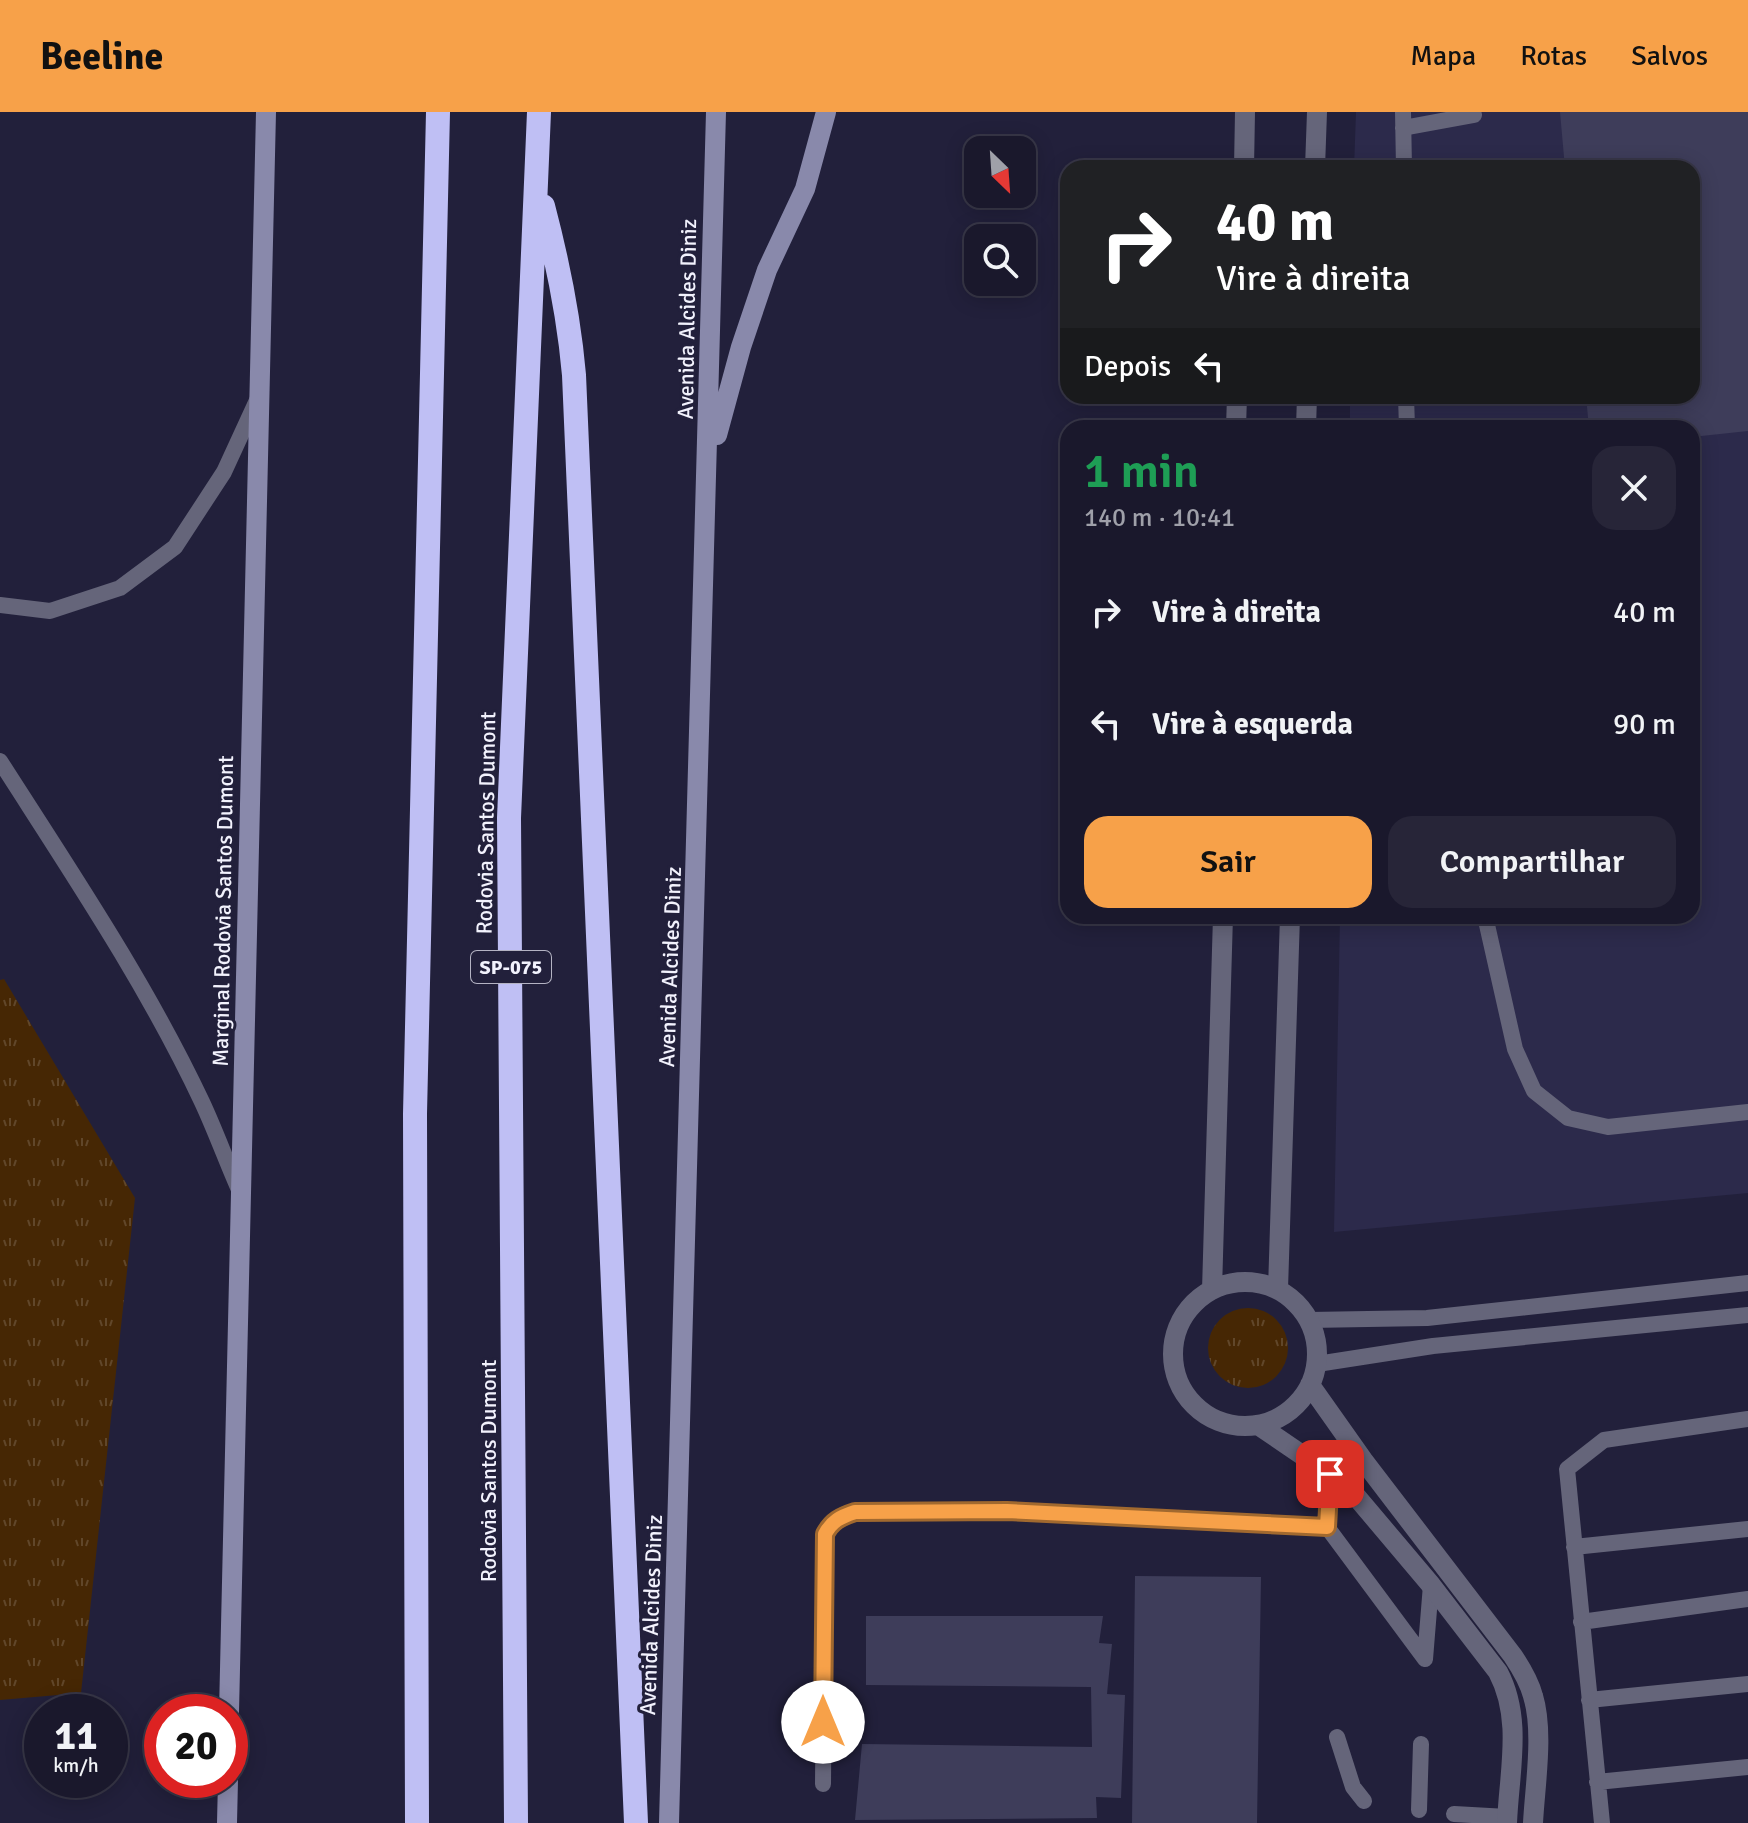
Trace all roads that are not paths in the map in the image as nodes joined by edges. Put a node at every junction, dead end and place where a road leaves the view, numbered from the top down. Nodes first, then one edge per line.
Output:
1 (266, 112) edge
2 (438, 112) edge
3 (539, 112) edge
4 (716, 112) edge
5 (826, 112) edge
6 (1245, 112) edge
7 (1317, 112) edge
8 (1474, 115) dead end
9 (1403, 120) edge
10 (1244, 160) edge
11 (1315, 160) edge
12 (1404, 160) edge
13 (537, 187) junction
14 (258, 397) junction
15 (708, 466) junction
16 (0, 605) edge
17 (0, 761) edge
18 (1223, 924) edge
19 (1290, 924) edge
20 (1487, 924) edge
21 (1748, 1112) edge
22 (241, 1194) junction
23 (1748, 1283) edge
24 (1278, 1289) junction
25 (1212, 1290) junction
26 (1748, 1315) edge
27 (1309, 1320) junction
28 (1317, 1364) junction
29 (1310, 1385) junction
30 (1748, 1419) edge
31 (1258, 1425) junction
32 (1330, 1474) junction
33 (1327, 1527) junction
34 (1748, 1529) edge
35 (1574, 1547) junction
36 (1431, 1585) junction
37 (1748, 1599) edge
38 (1581, 1622) junction
39 (1748, 1684) edge
40 (229, 1694) edge
41 (1589, 1700) junction
42 (1337, 1737) dead end
43 (1421, 1744) dead end
44 (1748, 1767) edge
45 (1597, 1782) junction
46 (823, 1784) dead end
47 (228, 1798) edge
48 (1364, 1801) dead end
49 (1419, 1810) dead end
50 (1454, 1814) dead end
51 (1507, 1820) edge
52 (227, 1823) edge
53 (417, 1823) edge
54 (516, 1823) edge
55 (636, 1823) edge
56 (669, 1823) edge
57 (1533, 1823) edge
58 (1602, 1823) edge

1 - 14 main road, Marginal Rodovia Santos Dumont
2 - 53 highway
3 - 13 highway, Rodovia Santos Dumont / SP-075
4 - 15 main road, Avenida Alcides Diniz
5 - 15 main road
6 - 10 street
7 - 11 street
8 - 9 lane
9 - 12 lane
13 - 54 highway, Rodovia Santos Dumont / SP-075
13 - 55 highway
14 - 16 lane
14 - 22 main road, Marginal Rodovia Santos Dumont
15 - 56 main road, Avenida Alcides Diniz
17 - 22 lane
18 - 25 street
19 - 24 street
20 - 21 lane
22 - 40 main road, Marginal Rodovia Santos Dumont
23 - 27 lane
24 - 25 street
24 - 27 street
25 - 31 street
26 - 28 lane
27 - 28 street
28 - 29 street
29 - 31 street
29 - 57 street
30 - 35 lane
31 - 32 street
32 - 33 lane
32 - 36 street
33 - 36 lane
33 - 46 lane
34 - 35 lane
35 - 38 lane
36 - 51 street
37 - 38 lane
38 - 41 lane
39 - 41 lane
41 - 45 lane
42 - 48 lane
43 - 49 lane
44 - 45 lane
45 - 58 lane
47 - 52 main road
50 - 51 lane

